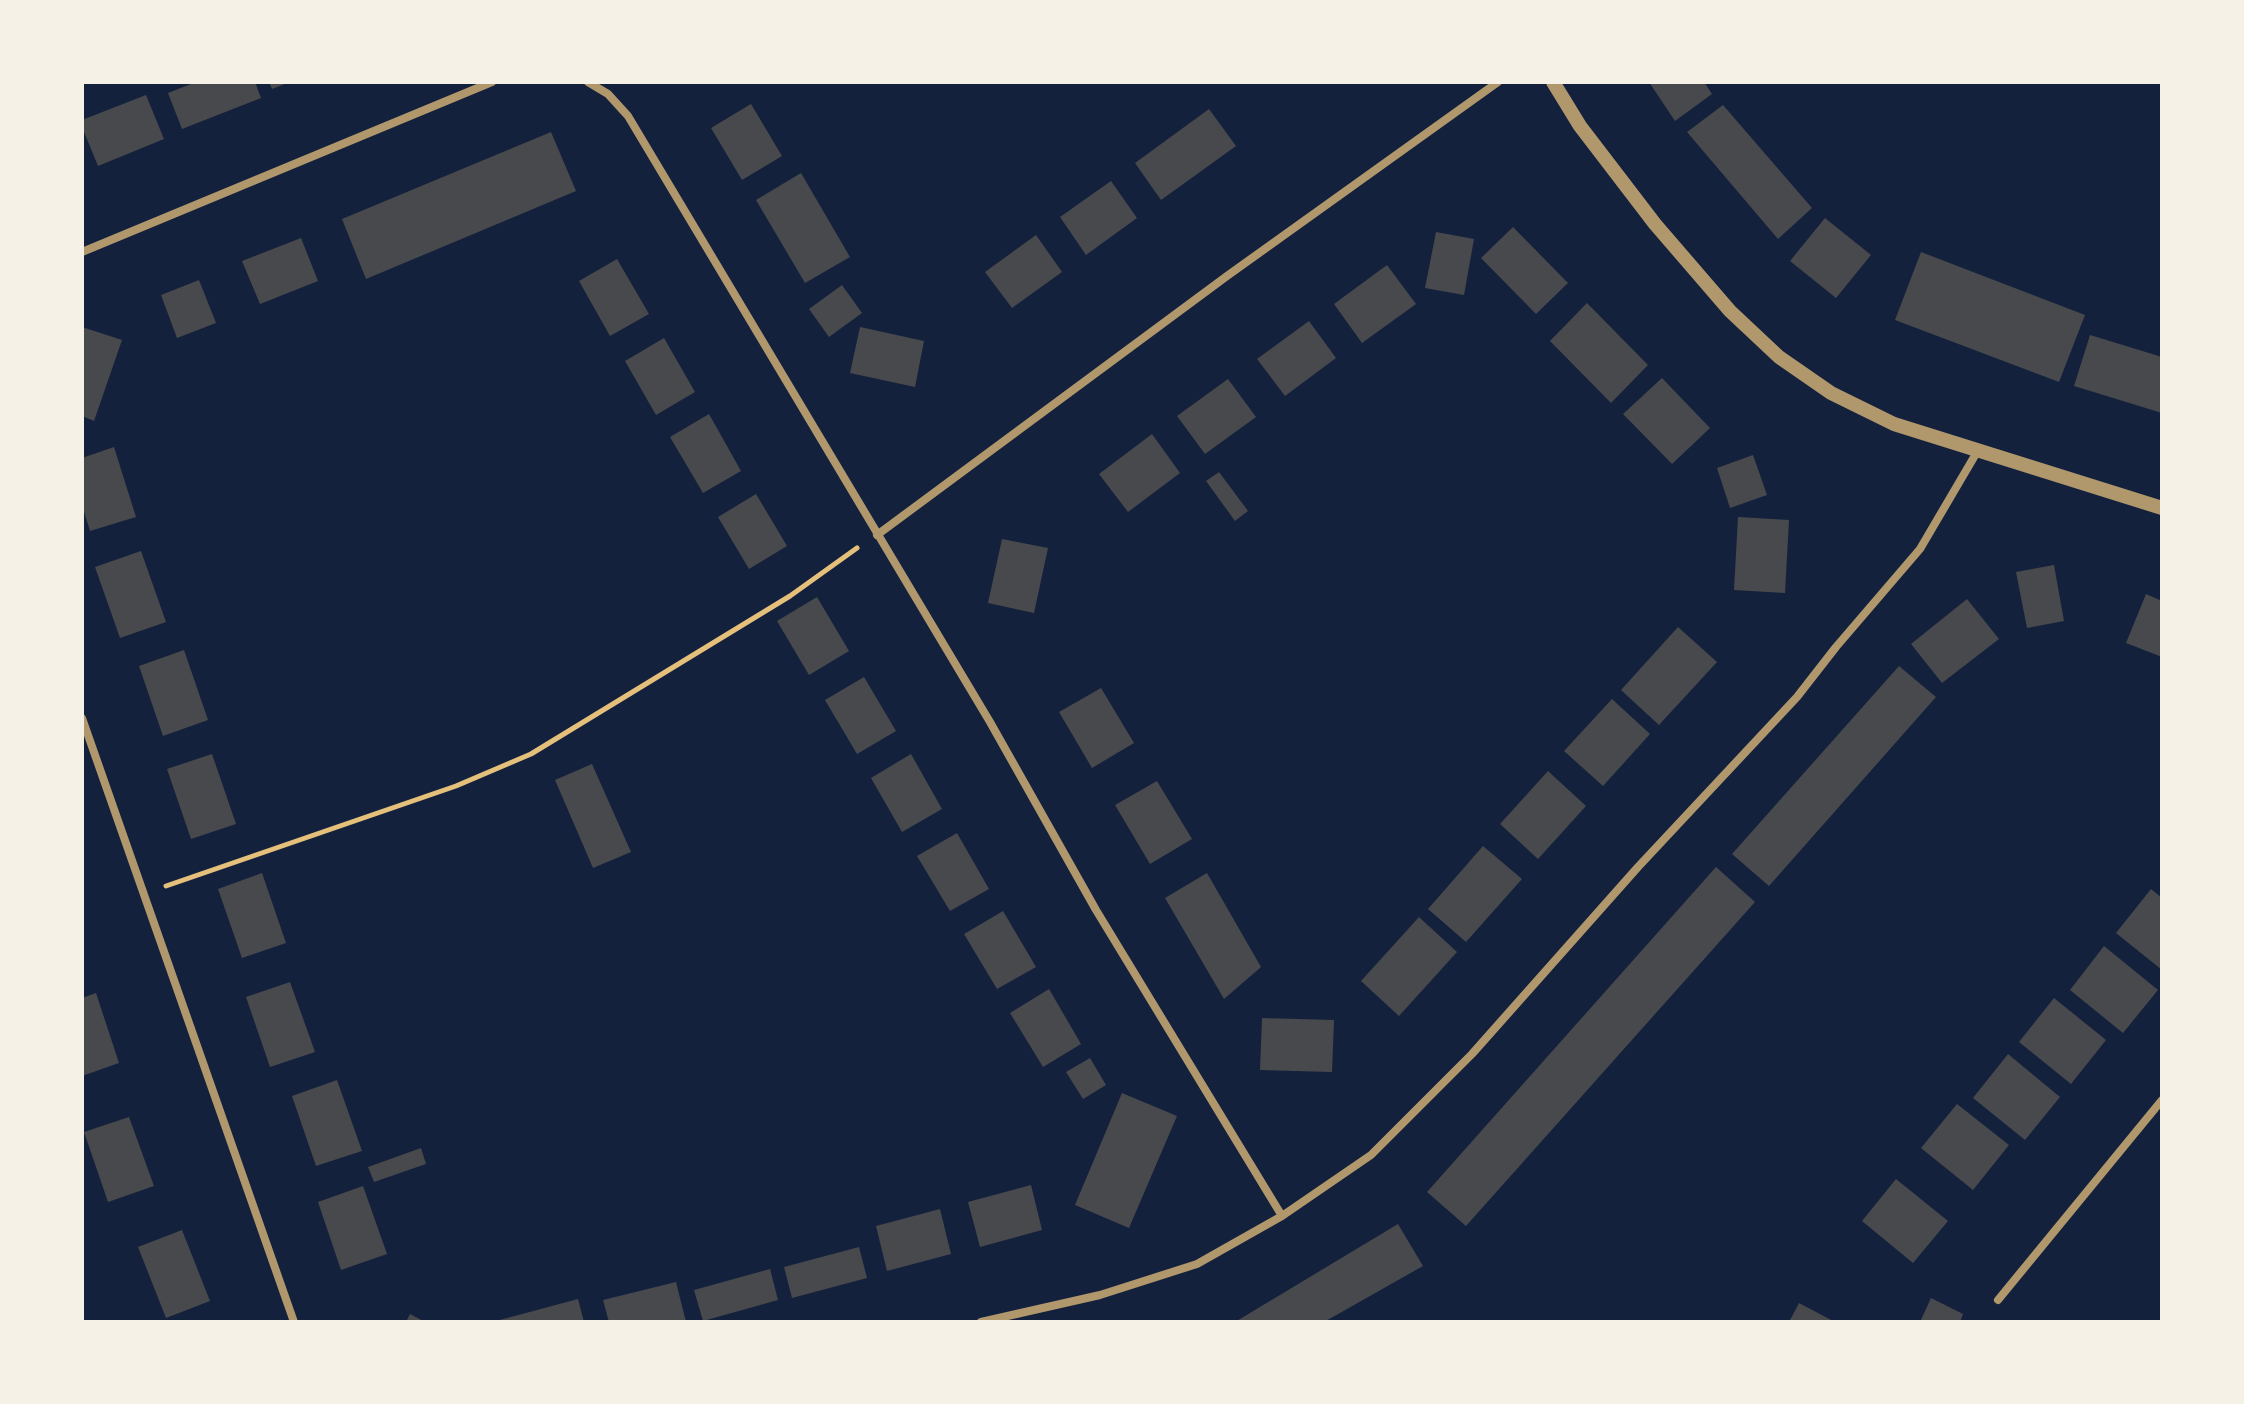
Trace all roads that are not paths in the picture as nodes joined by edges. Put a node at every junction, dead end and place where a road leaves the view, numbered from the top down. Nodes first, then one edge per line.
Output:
1 (492, 82) edge
2 (588, 82) edge
3 (1498, 82) edge
4 (1553, 82) edge
5 (82, 252) edge
6 (1977, 452) junction
7 (2162, 508) edge
8 (877, 535) junction
9 (82, 718) edge
10 (2162, 1100) edge
11 (1282, 1216) junction
12 (1998, 1300) dead end
13 (294, 1322) edge
14 (981, 1322) edge

1 - 5 street
2 - 8 street
3 - 8 street
4 - 6 street
6 - 7 street
6 - 11 street
8 - 11 street
9 - 13 street
10 - 12 street
11 - 14 street

